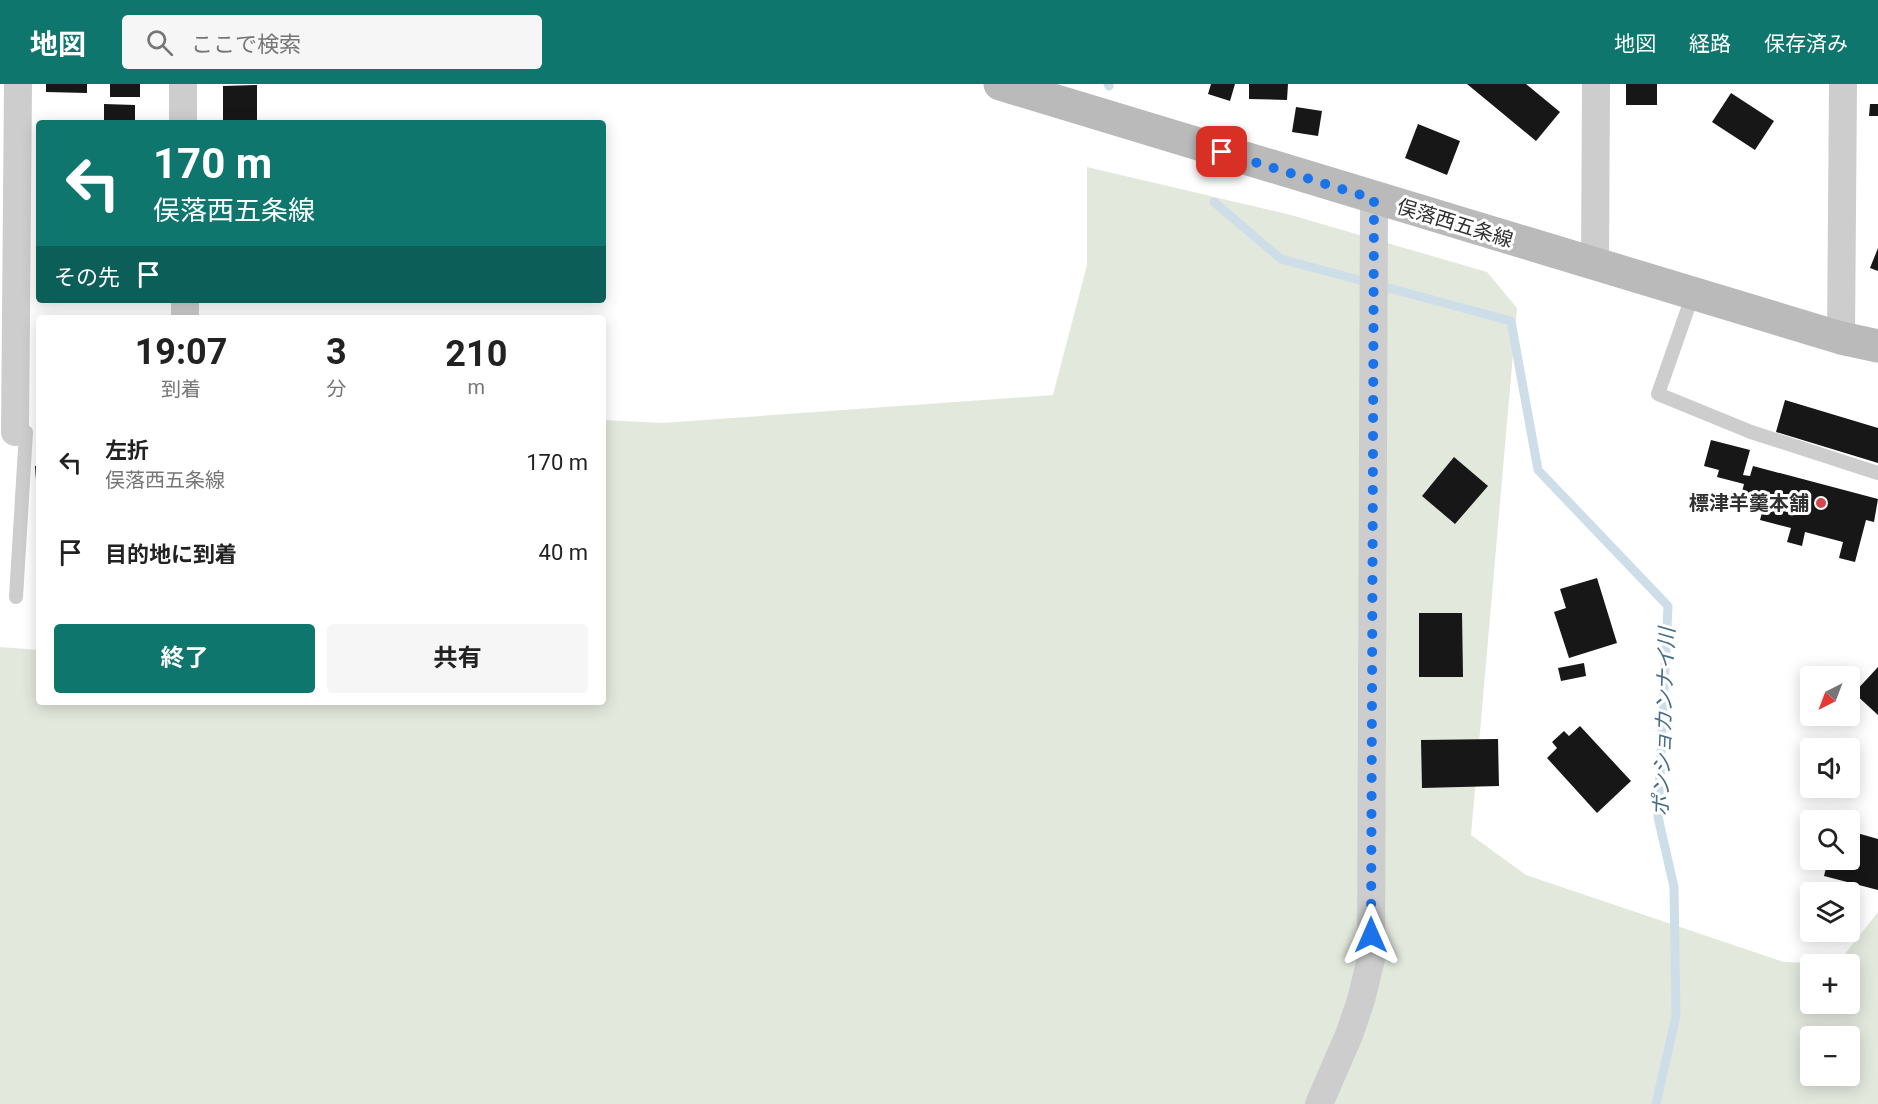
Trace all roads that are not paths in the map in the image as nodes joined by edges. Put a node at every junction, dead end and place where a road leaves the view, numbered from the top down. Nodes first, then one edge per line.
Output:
1 (18, 84) edge
2 (183, 84) edge
3 (1596, 84) edge
4 (1843, 84) edge
5 (1004, 85) edge
6 (183, 120) edge
7 (1374, 199) junction
8 (1595, 264) junction
9 (1693, 294) junction
10 (1840, 338) junction
11 (1878, 346) edge
12 (20, 432) edge
13 (1878, 473) edge
14 (16, 597) dead end
15 (1319, 1104) edge

1 - 12 street
2 - 6 street
3 - 8 street
4 - 10 street
5 - 7 main road, 俣落西五条線
7 - 8 main road, 俣落西五条線
7 - 15 street
8 - 9 main road, 俣落西五条線
9 - 10 main road, 俣落西五条線
9 - 13 lane
10 - 11 main road, 俣落西五条線
12 - 14 lane

